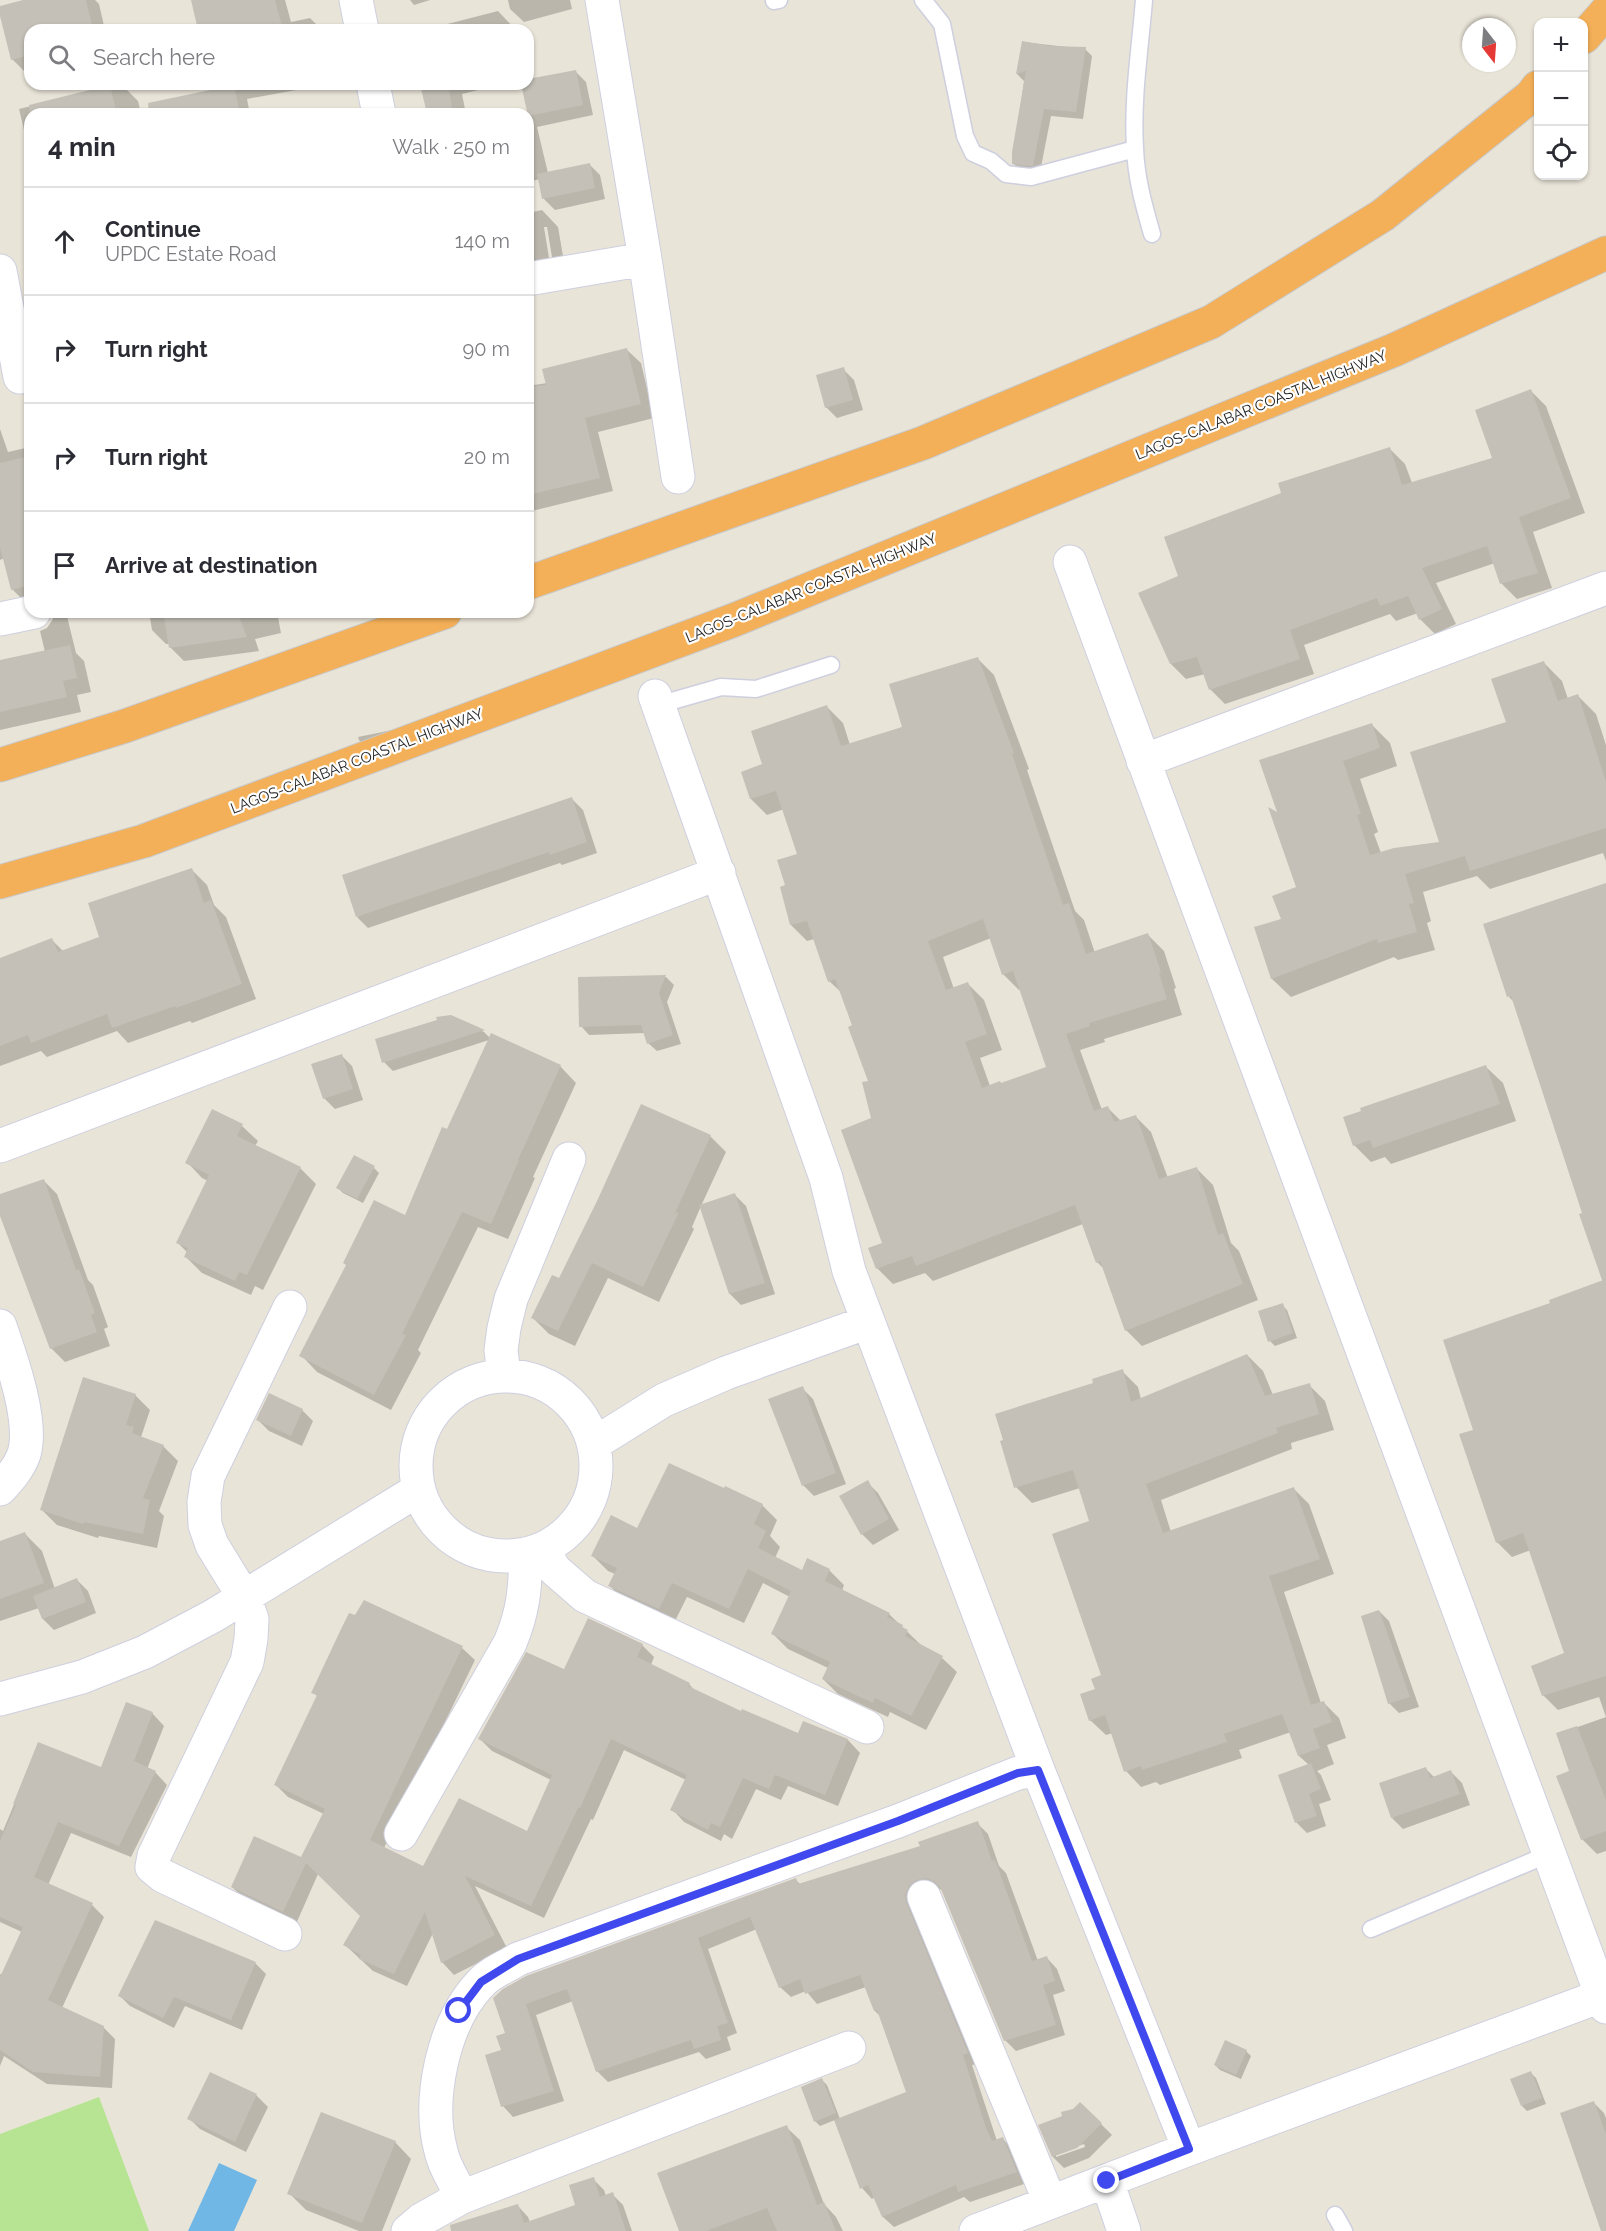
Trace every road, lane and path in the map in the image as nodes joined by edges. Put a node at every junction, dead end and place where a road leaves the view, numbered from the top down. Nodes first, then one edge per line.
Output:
1 (356, 0) edge
2 (602, 0) edge
3 (923, 0) edge
4 (1144, 0) edge
5 (1606, 12) edge
6 (361, 24) edge
7 (1588, 32) edge
8 (374, 90) edge
9 (1534, 93) edge
10 (378, 108) edge
11 (1135, 149) junction
12 (1152, 234) dead end
13 (1606, 253) edge
14 (645, 259) junction
15 (0, 271) edge
16 (534, 278) edge
17 (17, 378) edge
18 (678, 477) dead end
19 (1070, 562) dead end
20 (534, 581) edge
21 (1606, 588) edge
22 (24, 614) edge
23 (428, 618) edge
24 (0, 619) edge
25 (831, 665) dead end
26 (657, 700) joint
27 (1143, 761) junction
28 (0, 765) edge
29 (719, 873) junction
30 (0, 882) edge
31 (0, 1146) edge
32 (569, 1160) dead end
33 (290, 1307) dead end
34 (868, 1322) junction
35 (0, 1326) edge
36 (504, 1375) junction
37 (595, 1443) junction
38 (0, 1489) edge
39 (418, 1490) junction
40 (534, 1552) junction
41 (244, 1597) junction
42 (0, 1700) edge
43 (867, 1727) dead end
44 (1038, 1770) junction
45 (401, 1834) dead end
46 (1549, 1854) junction
47 (924, 1897) dead end
48 (1371, 1929) dead end
49 (285, 1934) dead end
50 (1604, 2001) edge
51 (849, 2048) dead end
52 (1189, 2149) junction
53 (1107, 2181) junction
54 (462, 2197) junction
55 (1050, 2202) junction
56 (1335, 2215) dead end
57 (408, 2231) edge
58 (976, 2231) edge
59 (1124, 2231) edge
60 (1344, 2231) edge

1 - 6 street
2 - 14 street
3 - 11 lane
4 - 11 lane
5 - 7 highway
8 - 10 street
9 - 20 highway
11 - 12 lane
13 - 30 highway, LAGOS-CALABAR COASTAL HIGHWAY
14 - 16 street
14 - 18 street
15 - 17 street
19 - 27 street
21 - 27 street
22 - 24 street
23 - 28 highway
25 - 26 lane
26 - 29 street
27 - 46 street
29 - 31 street
29 - 34 street
32 - 36 street
33 - 41 street
34 - 37 street
34 - 44 street
35 - 38 street
36 - 37 street
36 - 39 street
37 - 40 street
39 - 40 street
39 - 41 street
40 - 43 street
40 - 45 street
41 - 42 street
41 - 49 street
44 - 52 street
44 - 54 street
46 - 48 lane
46 - 50 street
47 - 55 street
50 - 52 street
51 - 54 street
52 - 53 street
53 - 55 street
53 - 59 street
54 - 57 street
55 - 58 street
56 - 60 lane

